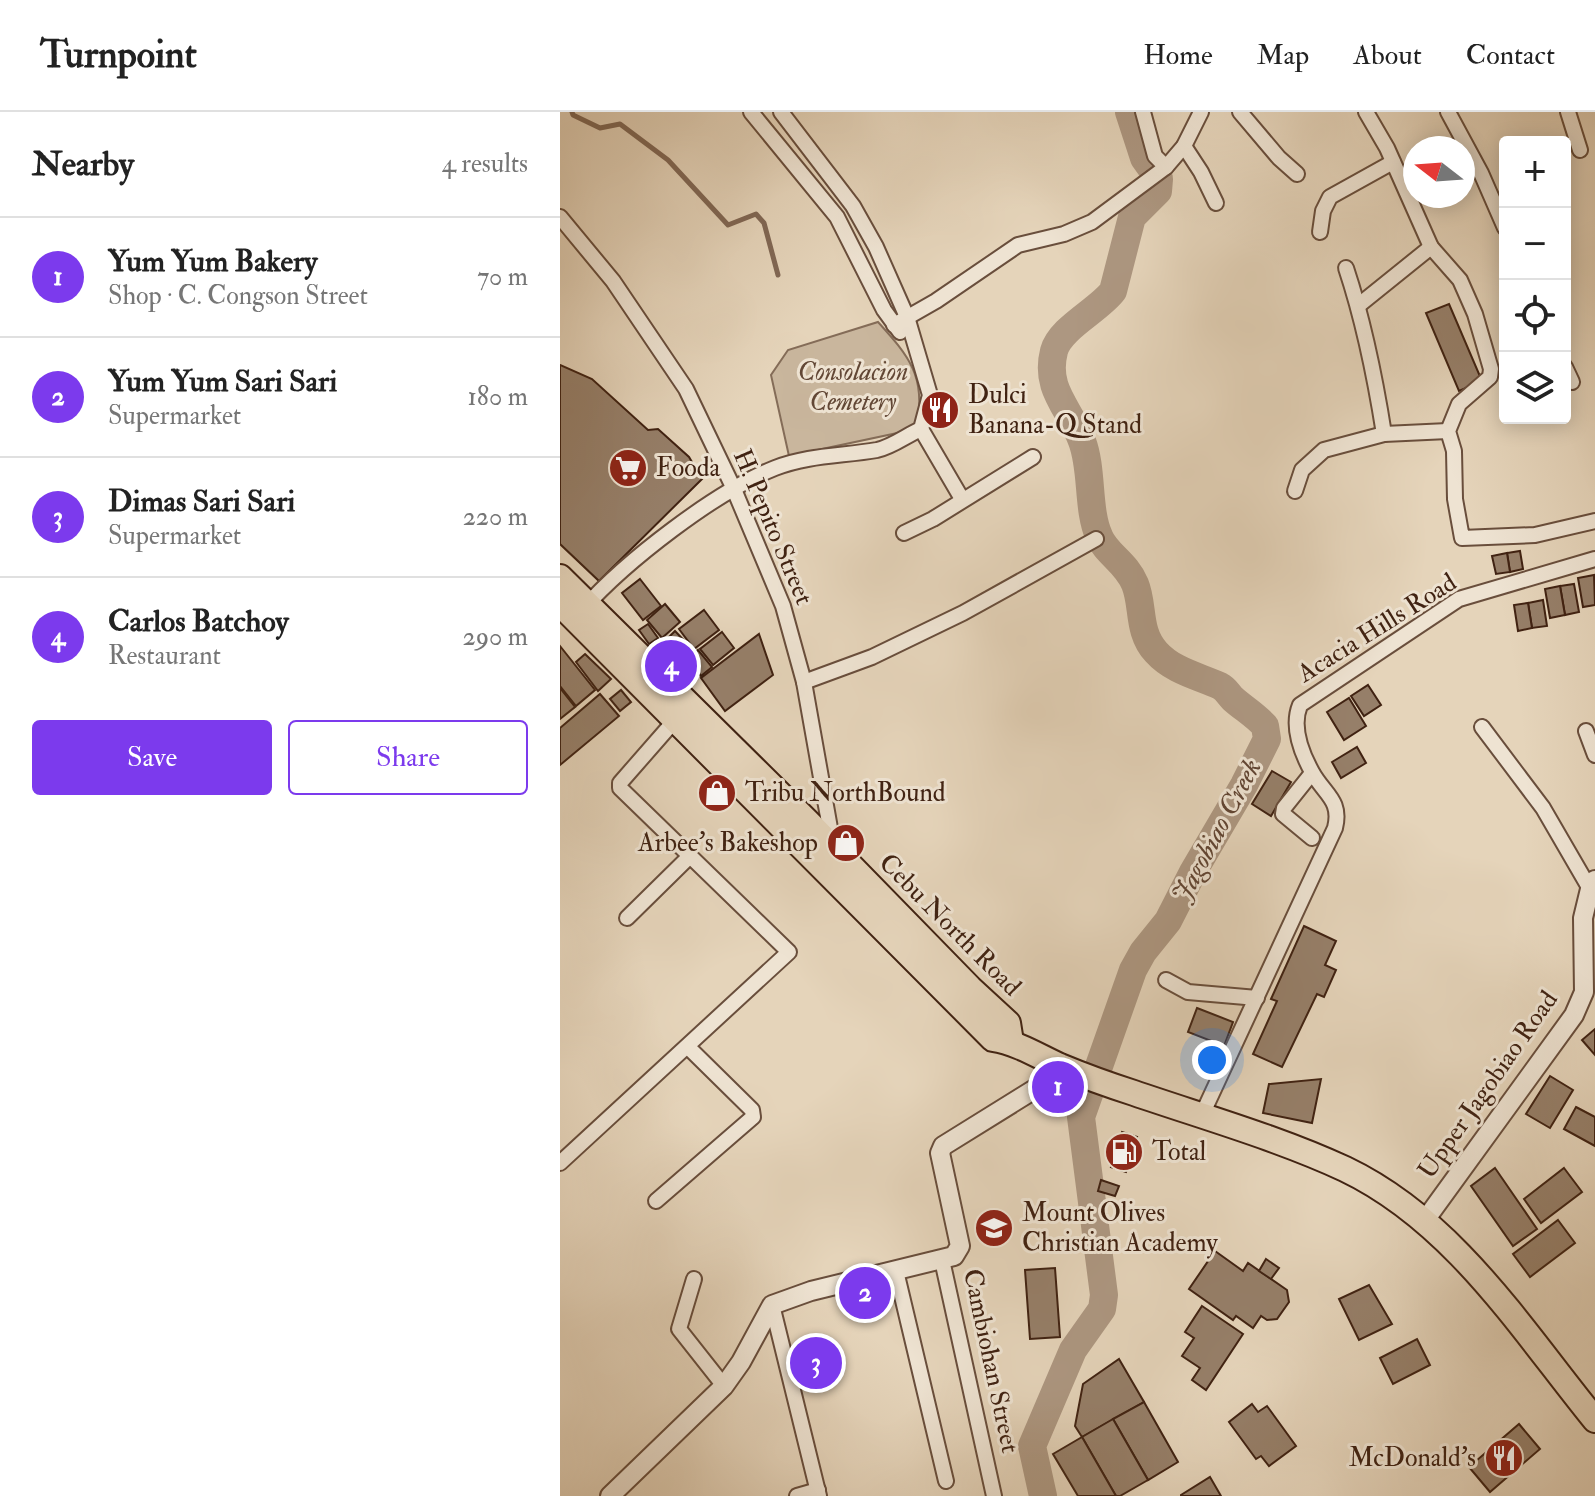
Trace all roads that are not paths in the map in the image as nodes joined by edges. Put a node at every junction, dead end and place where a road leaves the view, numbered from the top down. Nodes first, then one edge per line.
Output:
1 (751, 112) edge
2 (781, 112) edge
3 (1143, 112) edge
4 (1201, 112) edge
5 (1240, 112) edge
6 (1366, 112) edge
7 (1448, 112) edge
8 (1568, 112) edge
9 (1184, 146) junction
10 (1580, 150) dead end
11 (1393, 162) junction
12 (1164, 168) junction
13 (1297, 174) dead end
14 (1216, 203) dead end
15 (1499, 214) edge
16 (560, 217) edge
17 (1320, 232) dead end
18 (1431, 247) junction
19 (1346, 268) dead end
20 (1359, 305) junction
21 (901, 321) junction
22 (921, 429) junction
23 (1448, 431) junction
24 (1384, 434) junction
25 (1033, 457) dead end
26 (733, 487) junction
27 (1295, 491) dead end
28 (962, 499) junction
29 (1595, 521) edge
30 (904, 533) dead end
31 (1096, 539) dead end
32 (1595, 559) edge
33 (560, 577) edge
34 (574, 608) edge
35 (804, 682) junction
36 (676, 719) junction
37 (1482, 727) dead end
38 (1586, 731) dead end
39 (1595, 755) edge
40 (1312, 773) junction
41 (1312, 838) dead end
42 (834, 850) junction
43 (689, 857) junction
44 (1592, 884) edge
45 (627, 918) dead end
46 (1166, 980) dead end
47 (1257, 998) junction
48 (1011, 1042) junction
49 (688, 1047) junction
50 (1084, 1075) junction
51 (1201, 1117) junction
52 (560, 1163) edge
53 (656, 1201) dead end
54 (1423, 1223) junction
55 (942, 1260) junction
56 (896, 1271) junction
57 (694, 1279) dead end
58 (772, 1305) junction
59 (724, 1386) junction
60 (1595, 1420) edge
61 (946, 1481) dead end
62 (818, 1493) edge
63 (610, 1496) edge
64 (797, 1496) edge
65 (994, 1496) edge

1 - 21 street
2 - 21 street
3 - 12 street
4 - 9 street
5 - 13 street
6 - 11 street
7 - 15 street
8 - 10 street
9 - 12 street
9 - 14 street
11 - 17 street
11 - 18 street
12 - 21 street
16 - 26 street, H. Pepito Street
18 - 20 street
18 - 23 street
19 - 20 street
20 - 24 street
21 - 22 street
22 - 26 street
22 - 28 street
23 - 24 street
23 - 29 street
24 - 27 street
25 - 28 street
26 - 34 street
26 - 35 street, H. Pepito Street
28 - 30 street
31 - 35 street
32 - 40 street, Acacia Hills Road
33 - 34 main road, Cebu North Road
34 - 36 main road, Cebu North Road
34 - 42 main road, Cebu North Road
35 - 42 street, H. Pepito Street
36 - 43 street
36 - 48 main road, Cebu North Road
37 - 44 street
38 - 39 street
40 - 41 street
40 - 47 street, Acacia Hills Road
42 - 48 main road, Cebu North Road
43 - 45 street
43 - 49 street
44 - 54 street, Upper Jagobiao Road
46 - 47 street
47 - 51 street, Acacia Hills Road
48 - 50 main road
49 - 52 street
49 - 53 street
50 - 51 main road
50 - 55 street, Cambiohan Street
51 - 54 main road
54 - 60 main road
55 - 56 street
55 - 65 street, Cambiohan Street
56 - 58 street
56 - 61 street
57 - 59 street
58 - 59 street
58 - 62 street
59 - 63 street
62 - 64 street

